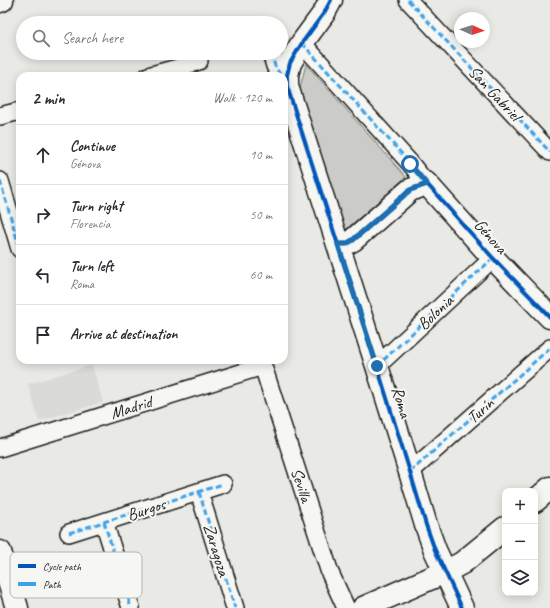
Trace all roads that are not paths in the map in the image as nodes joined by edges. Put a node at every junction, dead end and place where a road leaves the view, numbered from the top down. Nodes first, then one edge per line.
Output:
1 (331, 0) edge
2 (408, 0) edge
3 (302, 43) junction
4 (273, 60) edge
5 (199, 61) dead end
6 (177, 72) edge
7 (279, 72) edge
8 (288, 75) edge
9 (288, 93) edge
10 (16, 111) edge
11 (0, 116) edge
12 (550, 152) edge
13 (0, 181) edge
14 (419, 187) junction
15 (16, 235) edge
16 (338, 244) junction
17 (493, 258) junction
18 (550, 317) edge
19 (550, 348) edge
20 (259, 364) edge
21 (262, 364) edge
22 (377, 366) junction
23 (0, 448) edge
24 (410, 472) junction
25 (223, 484) dead end
26 (550, 488) edge
27 (199, 492) junction
28 (538, 498) edge
29 (104, 522) junction
30 (502, 530) edge
31 (69, 533) dead end
32 (0, 552) edge
33 (113, 552) edge
34 (444, 572) junction
35 (10, 585) edge
36 (14, 598) edge
37 (128, 598) edge
38 (17, 608) edge
39 (131, 608) edge
40 (235, 608) edge
41 (346, 608) edge
42 (363, 608) edge
43 (462, 608) edge

1 - 3 street, Roma
2 - 12 street, San Gabriel
3 - 8 street, Roma
3 - 14 street, Génova
4 - 7 street, Roma
5 - 6 street
9 - 16 street, Roma
10 - 11 street
13 - 15 street
14 - 16 street
14 - 17 street, Génova
16 - 22 street, Roma
17 - 18 street, Génova
17 - 22 street, Bolonia
19 - 24 street, Turín
20 - 23 street, Madrid
21 - 41 street, Sevilla
22 - 24 street, Roma
24 - 34 street, Roma
25 - 27 street, Burgos
26 - 28 street
27 - 29 street, Burgos
27 - 40 street, Zaragoza
29 - 31 street, Burgos
29 - 33 street
30 - 34 street
32 - 35 street
34 - 42 street
34 - 43 street, Roma
36 - 38 street
37 - 39 street

